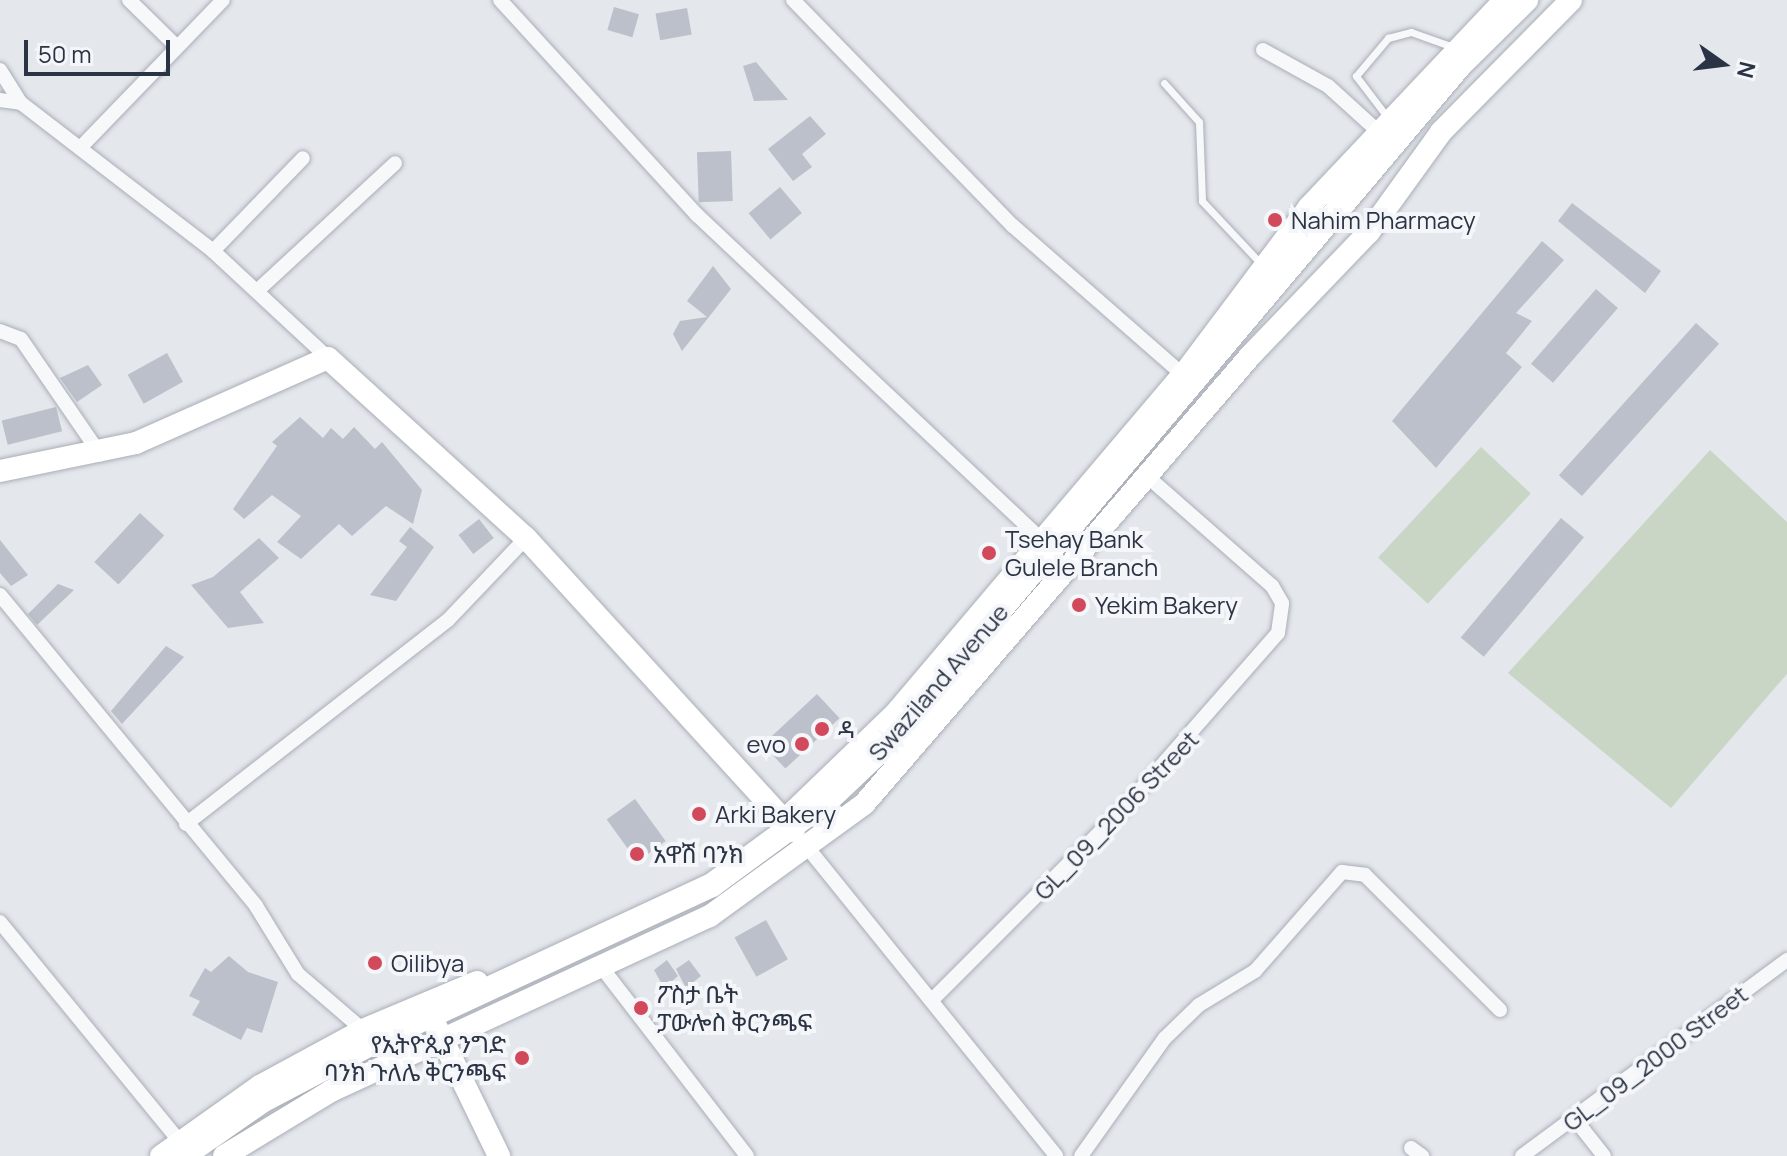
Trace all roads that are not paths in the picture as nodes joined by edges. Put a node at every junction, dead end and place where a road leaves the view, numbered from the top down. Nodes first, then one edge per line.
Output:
1 (129, 0) edge
2 (223, 0) edge
3 (500, 0) edge
4 (793, 0) edge
5 (1505, 0) edge
6 (1526, 0) edge
7 (1542, 0) edge
8 (1571, 0) edge
9 (176, 46) junction
10 (1457, 48) junction
11 (1263, 50) dead end
12 (0, 70) edge
13 (1164, 83) dead end
14 (0, 100) edge
15 (21, 103) junction
16 (1386, 128) junction
17 (81, 147) junction
18 (303, 158) dead end
19 (395, 163) dead end
20 (213, 251) junction
21 (1264, 267) junction
22 (257, 291) junction
23 (0, 331) edge
24 (328, 358) junction
25 (1183, 375) junction
26 (100, 454) junction
27 (0, 471) edge
28 (1147, 476) junction
29 (526, 538) junction
30 (1043, 541) junction
31 (0, 595) edge
32 (186, 824) junction
33 (797, 834) junction
34 (0, 922) edge
35 (1787, 960) edge
36 (603, 969) junction
37 (933, 999) junction
38 (1500, 1010) dead end
39 (434, 1021) junction
40 (363, 1030) junction
41 (1574, 1118) junction
42 (181, 1149) edge
43 (161, 1156) edge
44 (202, 1156) edge
45 (224, 1156) edge
46 (499, 1156) edge
47 (747, 1156) edge
48 (1056, 1156) edge
49 (1081, 1156) edge
50 (1522, 1156) edge
51 (1604, 1156) edge

1 - 9 street
2 - 9 street
3 - 30 street
4 - 25 street
5 - 10 main road
6 - 33 main road, Swaziland Avenue
7 - 33 main road, Swaziland Avenue
8 - 28 main road
9 - 17 street
10 - 16 main road
10 - 16 lane
11 - 16 street
12 - 15 street
13 - 21 lane
14 - 15 street
15 - 17 street
16 - 21 main road
17 - 20 street
18 - 20 street
19 - 22 street
20 - 22 street
21 - 25 main road
22 - 24 street
23 - 26 street
24 - 26 main road
24 - 29 main road
25 - 30 main road
26 - 27 main road
28 - 33 main road
28 - 37 street, GL_09_2006 Street
29 - 32 street
29 - 33 main road
30 - 33 main road
31 - 32 street
32 - 40 street
33 - 36 main road
33 - 37 street
33 - 39 main road, Swaziland Avenue
34 - 42 street
35 - 41 street, GL_09_2000 Street
36 - 39 main road
36 - 47 street
37 - 48 street
38 - 49 street
39 - 40 main road
39 - 42 main road, Swaziland Avenue
39 - 44 main road, Swaziland Avenue
39 - 45 main road
39 - 46 main road
40 - 42 main road
41 - 50 street, GL_09_2000 Street
41 - 51 street
42 - 43 main road

